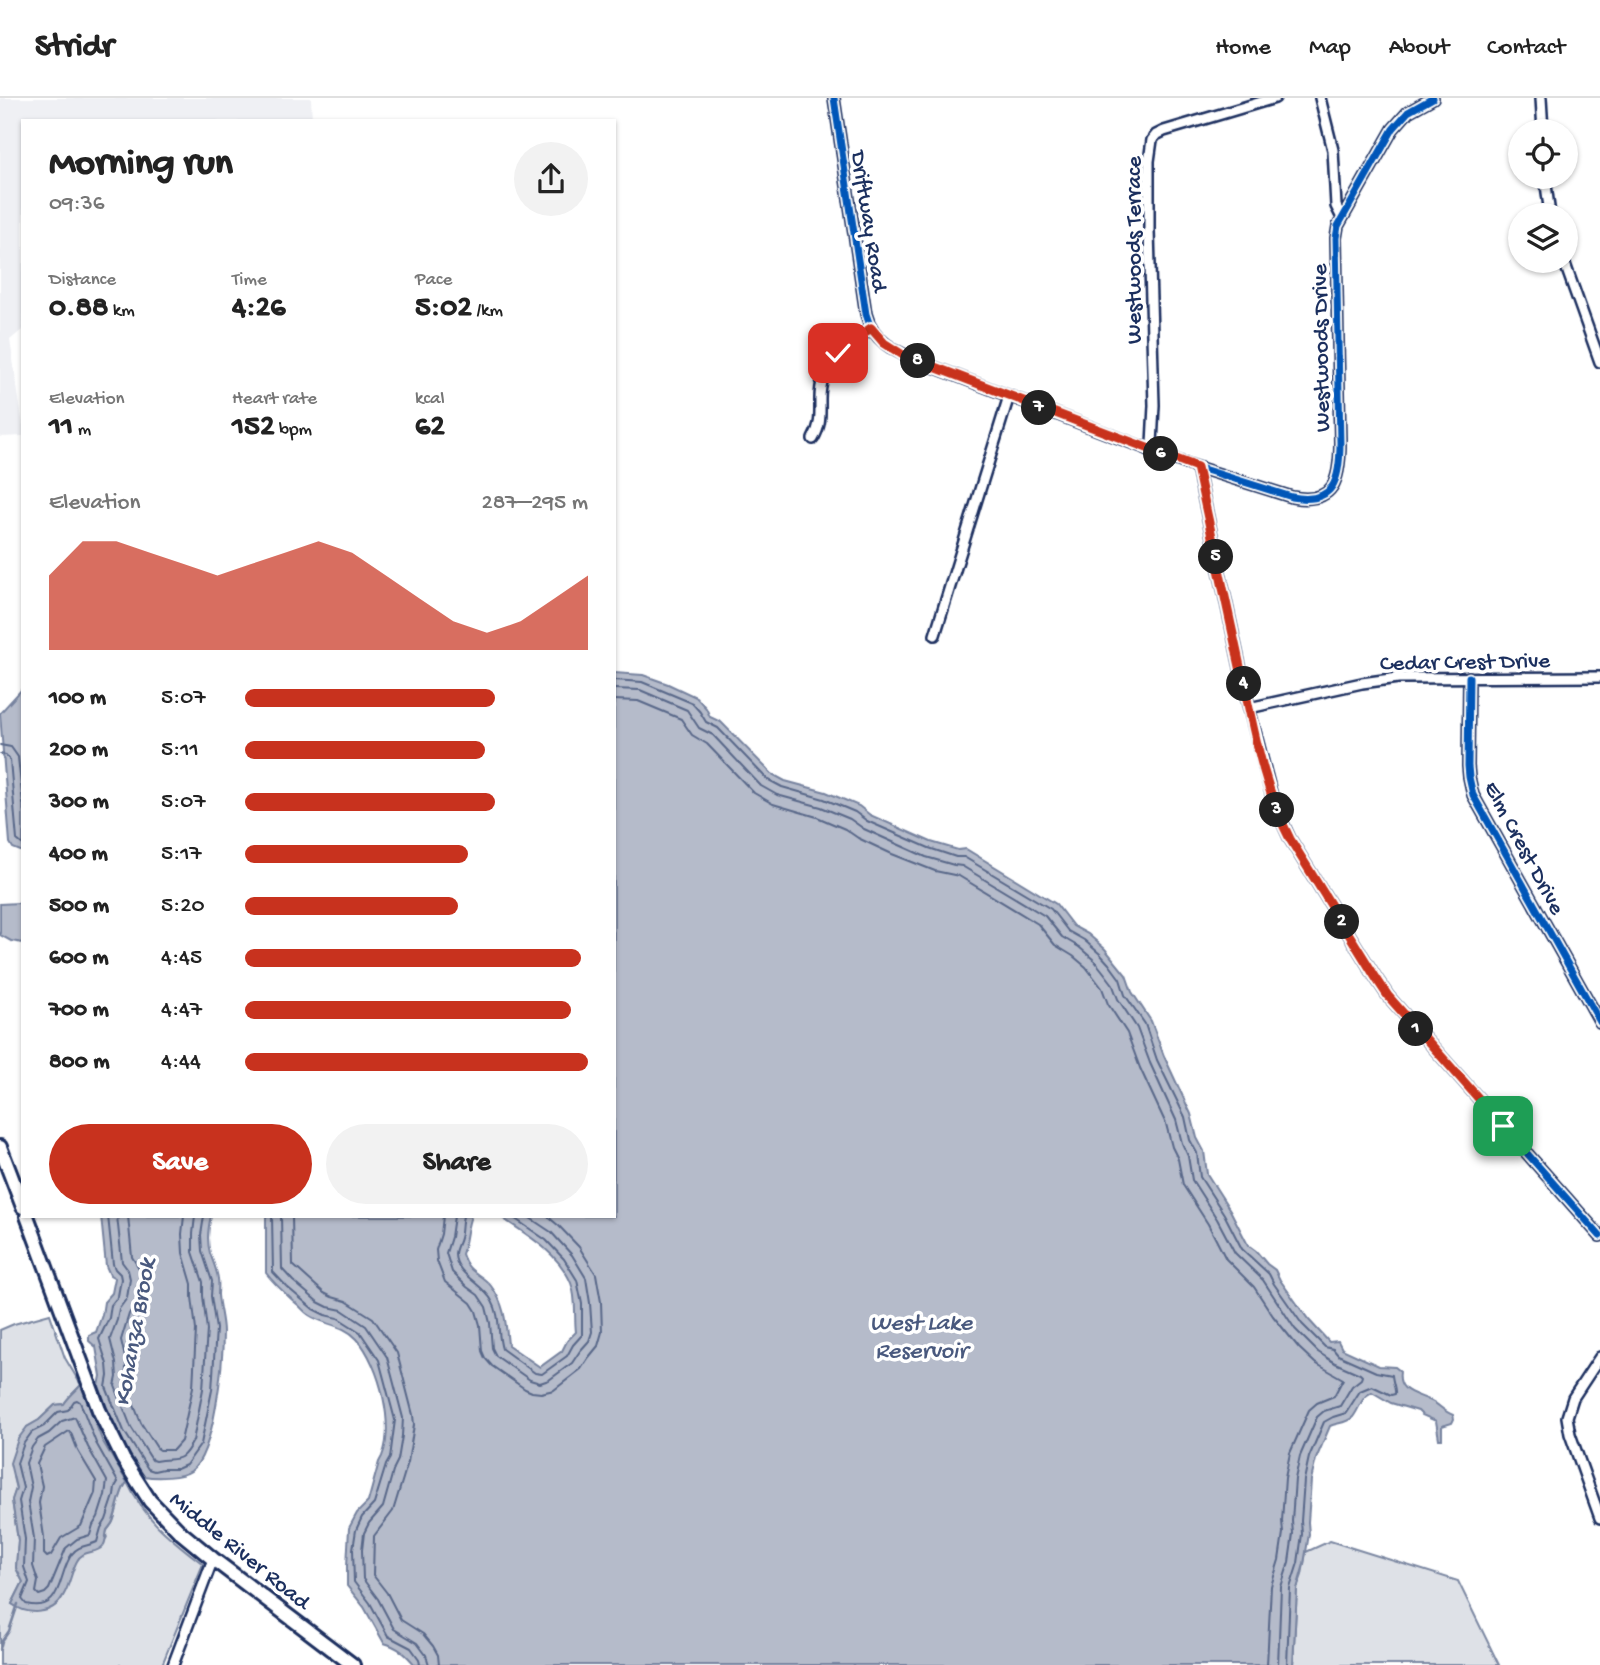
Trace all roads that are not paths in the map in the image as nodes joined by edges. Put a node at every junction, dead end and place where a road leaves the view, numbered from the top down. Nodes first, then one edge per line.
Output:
1 (834, 98) edge
2 (1275, 98) edge
3 (1320, 98) edge
4 (1433, 98) edge
5 (1541, 98) edge
6 (1542, 119) edge
7 (1342, 218) junction
8 (1568, 273) edge
9 (871, 328) junction
10 (1600, 362) edge
11 (1009, 396) junction
12 (813, 439) dead end
13 (1149, 450) junction
14 (1197, 467) junction
15 (935, 635) dead end
16 (1469, 677) junction
17 (1600, 677) edge
18 (1250, 708) junction
19 (1600, 1022) edge
20 (0, 1147) edge
21 (21, 1202) edge
22 (27, 1218) edge
23 (1600, 1236) edge
24 (1600, 1357) edge
25 (1600, 1518) edge
26 (214, 1559) junction
27 (173, 1665) edge
28 (353, 1665) edge

1 - 9 street, Driftway Road
2 - 13 street, Westwoods Terrace
3 - 7 street
4 - 7 street, Westwoods Drive
5 - 6 street
7 - 14 street, Westwoods Drive
8 - 10 street
9 - 11 street
9 - 12 street
11 - 13 street
11 - 15 street
13 - 14 street
14 - 18 street
16 - 17 street, Cedar Crest Drive
16 - 18 street, Cedar Crest Drive
16 - 19 street, Elm Crest Drive
18 - 23 street
20 - 21 main road
22 - 26 main road, Middle River Road
24 - 25 street
26 - 27 street
26 - 28 main road, Middle River Road

